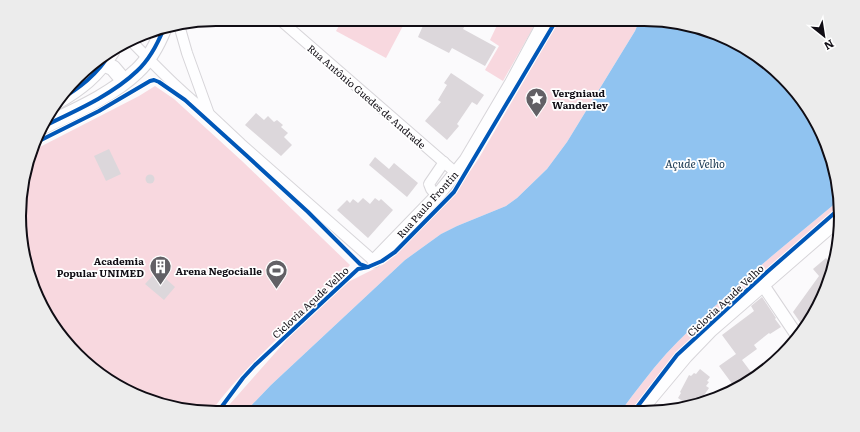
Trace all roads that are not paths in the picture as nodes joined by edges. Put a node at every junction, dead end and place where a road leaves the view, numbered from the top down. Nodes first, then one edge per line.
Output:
1 (287, 26) edge
2 (542, 26) edge
3 (180, 30) edge
4 (161, 34) edge
5 (134, 45) edge
6 (147, 58) junction
7 (109, 59) edge
8 (105, 62) edge
9 (124, 81) junction
10 (71, 93) edge
11 (209, 114) junction
12 (50, 123) edge
13 (444, 162) junction
14 (455, 172) junction
15 (437, 196) junction
16 (834, 223) edge
17 (374, 261) joint
18 (763, 285) junction
19 (795, 332) edge
20 (644, 406) edge

1 - 13 street, Rua Antônio Guedes de Andrade
2 - 14 main road, Rua Paulo Frontin
3 - 11 street
4 - 6 main road
5 - 6 street
6 - 9 main road
6 - 11 street
7 - 9 main road
8 - 10 main road
9 - 12 main road
11 - 17 street
13 - 14 street, Rua Antônio Guedes de Andrade
13 - 15 street
14 - 15 main road, Rua Paulo Frontin
15 - 17 main road, Rua Paulo Frontin
16 - 18 main road
18 - 19 street
18 - 20 main road

